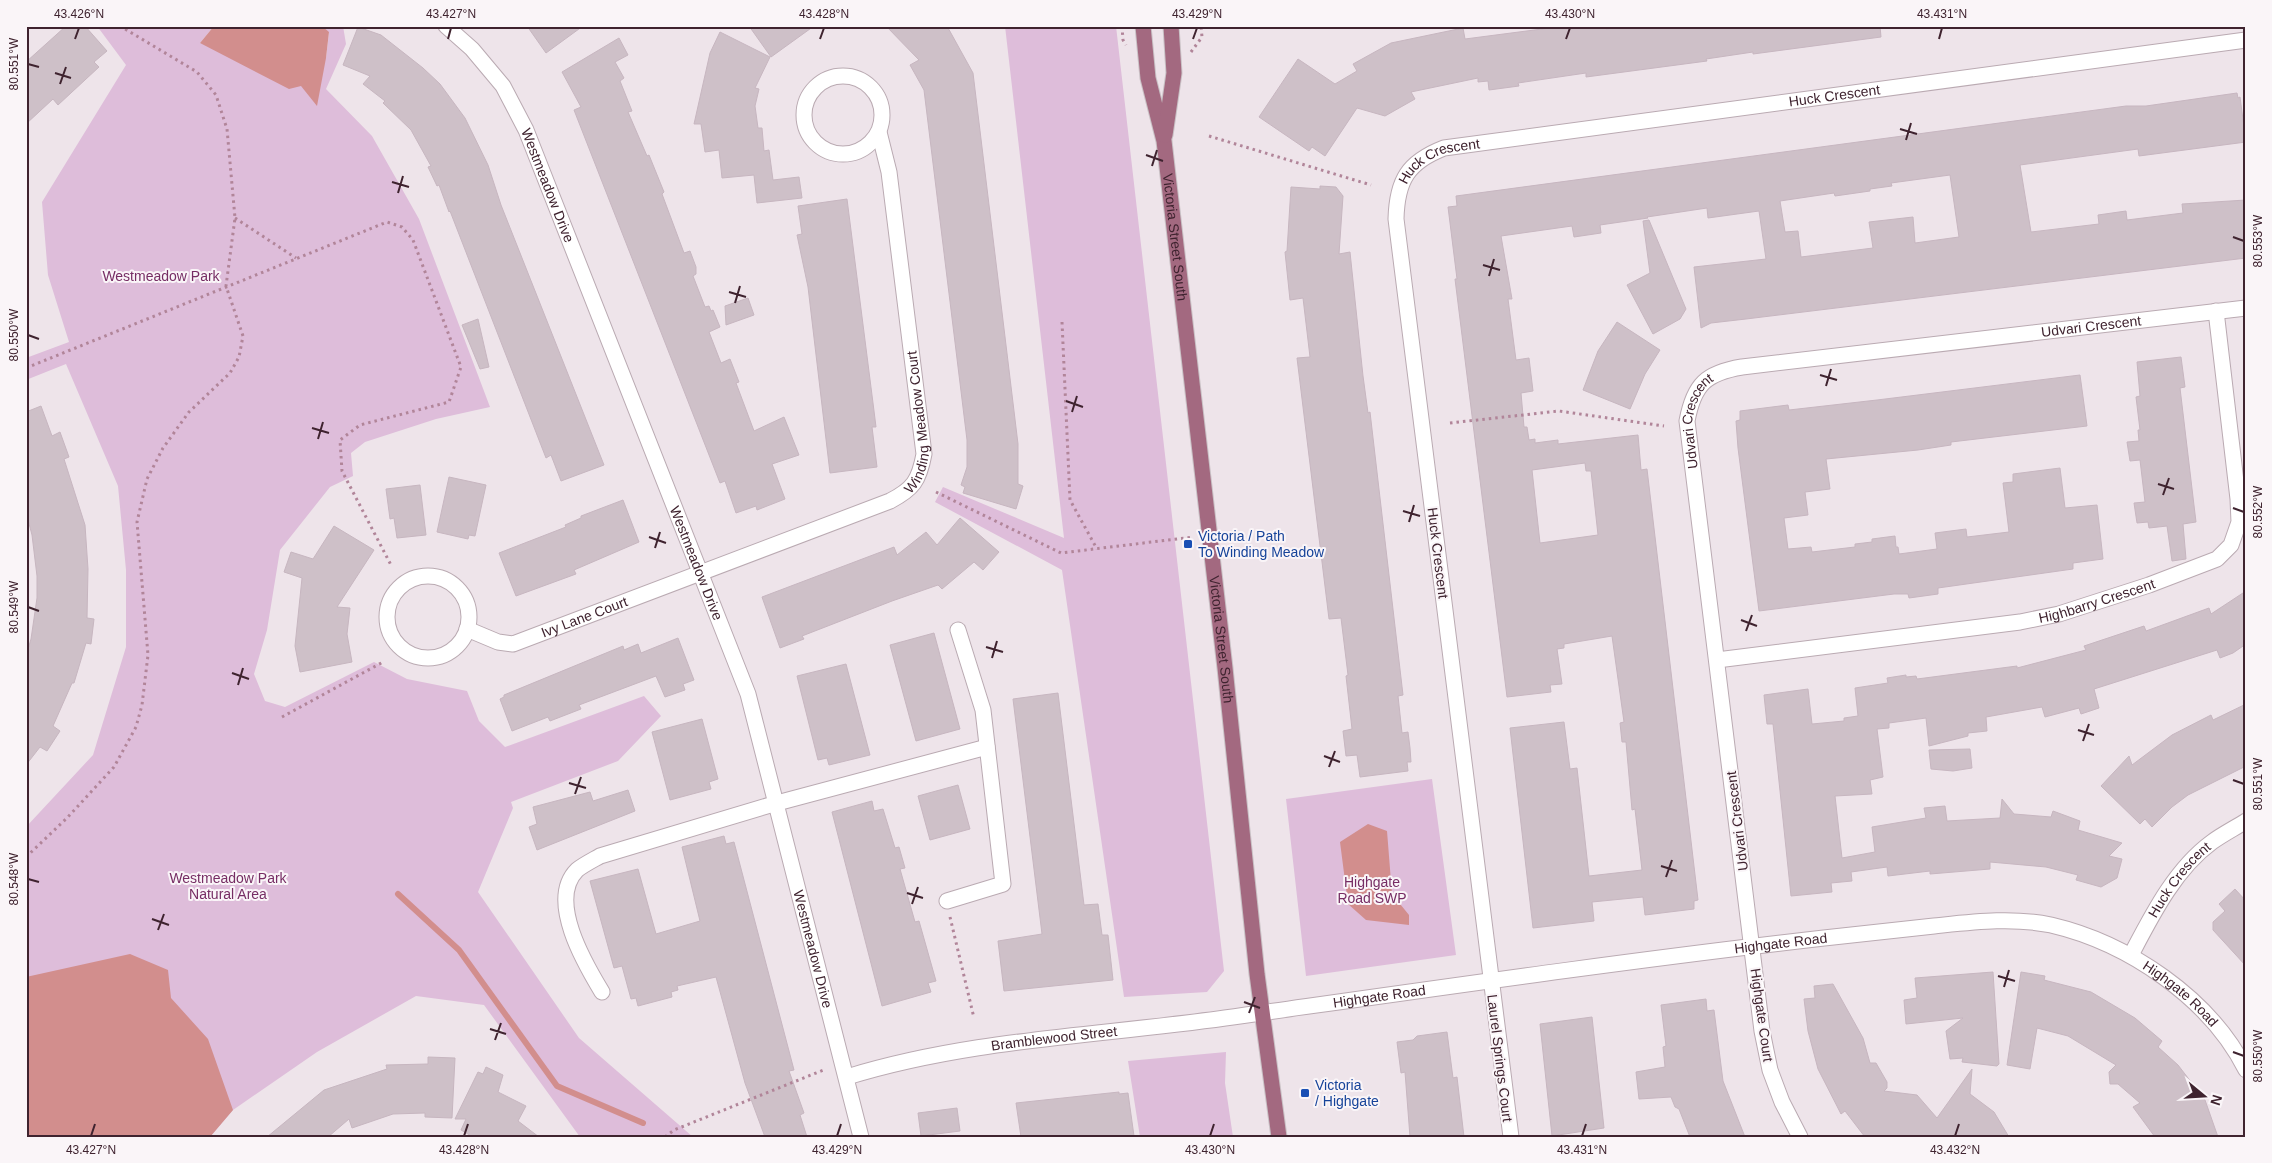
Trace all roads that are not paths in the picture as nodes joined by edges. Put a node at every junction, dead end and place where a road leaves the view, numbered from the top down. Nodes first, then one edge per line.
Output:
1 (446, 26) edge
2 (1143, 26) edge
3 (1171, 26) edge
4 (2246, 40) edge
5 (878, 132) junction
6 (1164, 141) junction
7 (2246, 308) edge
8 (2216, 311) junction
9 (701, 573) junction
10 (467, 629) junction
11 (958, 630) dead end
12 (1717, 660) junction
13 (987, 747) junction
14 (777, 802) junction
15 (2246, 821) edge
16 (947, 901) road end
17 (1752, 946) junction
18 (2131, 955) junction
19 (1490, 980) junction
20 (602, 992) dead end
21 (1263, 1012) junction
22 (2246, 1070) edge
23 (847, 1077) junction
24 (861, 1137) edge
25 (1279, 1137) edge
26 (1510, 1137) edge
27 (1800, 1137) edge

1 - 9 street, Westmeadow Drive
2 - 6 main road, Victoria Street South
3 - 6 main road, Victoria Street South
4 - 19 street, Huck Crescent
5 - 5 street, Winding Meadow Court
5 - 9 street, Winding Meadow Court
6 - 21 main road, Victoria Street South
7 - 8 street, Udvari Crescent
8 - 12 street, Highbarry Crescent
8 - 12 street, Udvari Crescent
9 - 10 street, Ivy Lane Court
9 - 14 street, Westmeadow Drive
10 - 10 street
11 - 13 street
12 - 17 street, Udvari Crescent
13 - 14 street
13 - 16 street
14 - 20 street
14 - 23 street, Westmeadow Drive
15 - 18 street, Huck Crescent
17 - 18 street, Highgate Road
17 - 19 street, Highgate Road
17 - 27 street, Highgate Court
18 - 22 street, Highgate Road
19 - 21 street, Highgate Road
19 - 26 street, Laurel Springs Court
21 - 23 street, Bramblewood Street
21 - 25 main road, Victoria Street South
23 - 24 street, Westmeadow Drive

